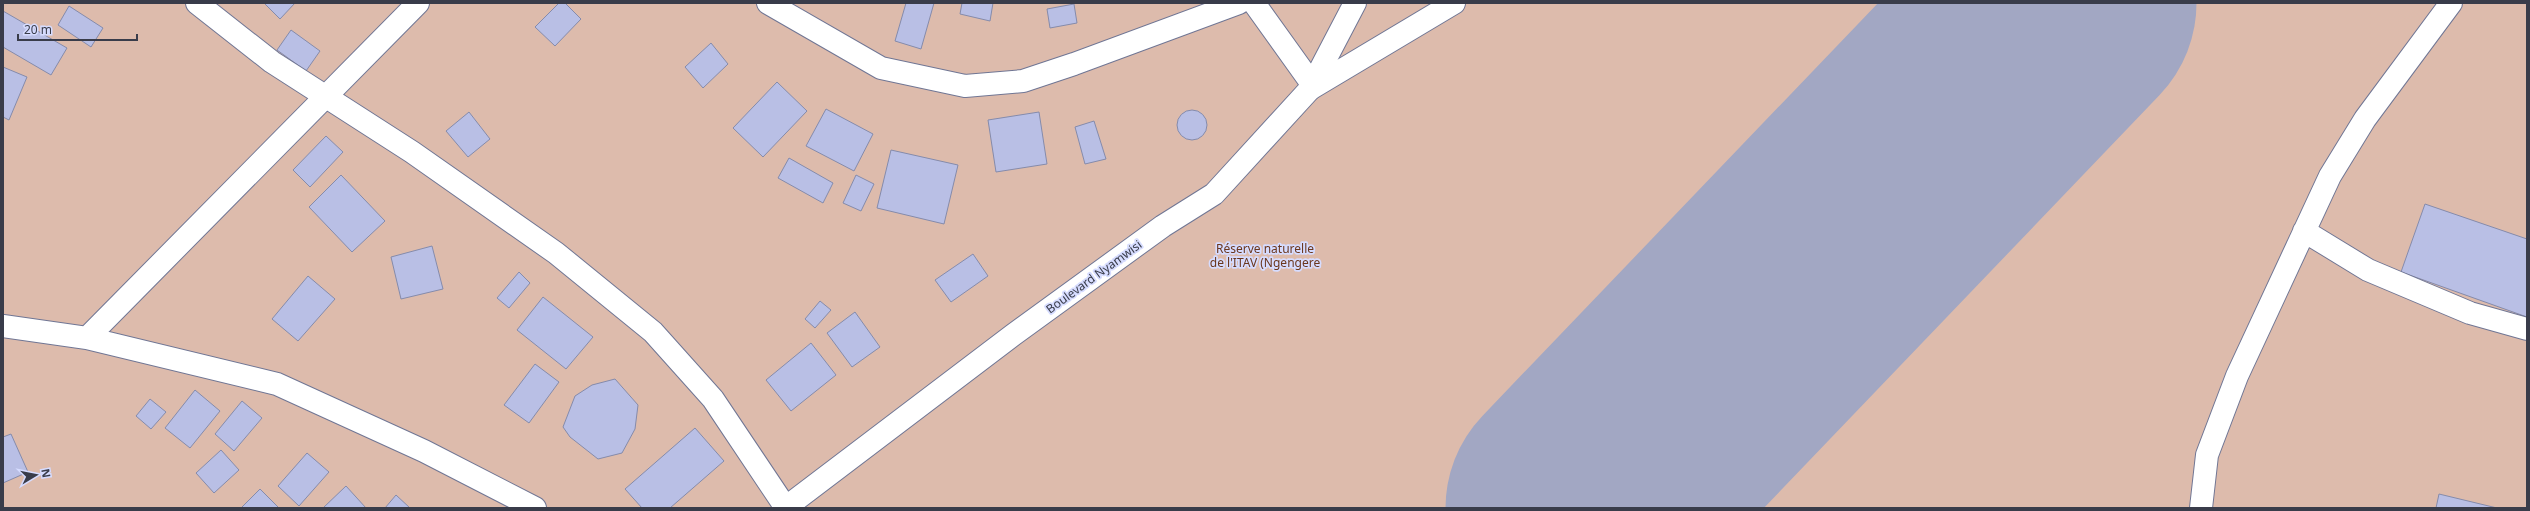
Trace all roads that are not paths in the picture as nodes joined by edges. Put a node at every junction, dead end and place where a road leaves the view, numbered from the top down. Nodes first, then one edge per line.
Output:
1 (198, 3) edge
2 (418, 3) edge
3 (768, 3) edge
4 (1238, 3) edge
5 (1254, 3) edge
6 (1355, 3) edge
7 (1454, 3) edge
8 (2451, 3) edge
9 (1311, 86) junction
10 (325, 96) junction
11 (2304, 231) junction
12 (3, 326) edge
13 (2527, 329) edge
14 (87, 338) junction
15 (535, 508) edge
16 (785, 508) edge
17 (2201, 508) edge

1 - 10 street
2 - 10 street
3 - 4 street
5 - 9 street
6 - 9 street, Boulevard Nyamwisi
7 - 9 street
8 - 11 street
9 - 16 street, Boulevard Nyamwisi
10 - 14 street
10 - 16 street
11 - 13 street
11 - 17 street
12 - 14 street
14 - 15 street

